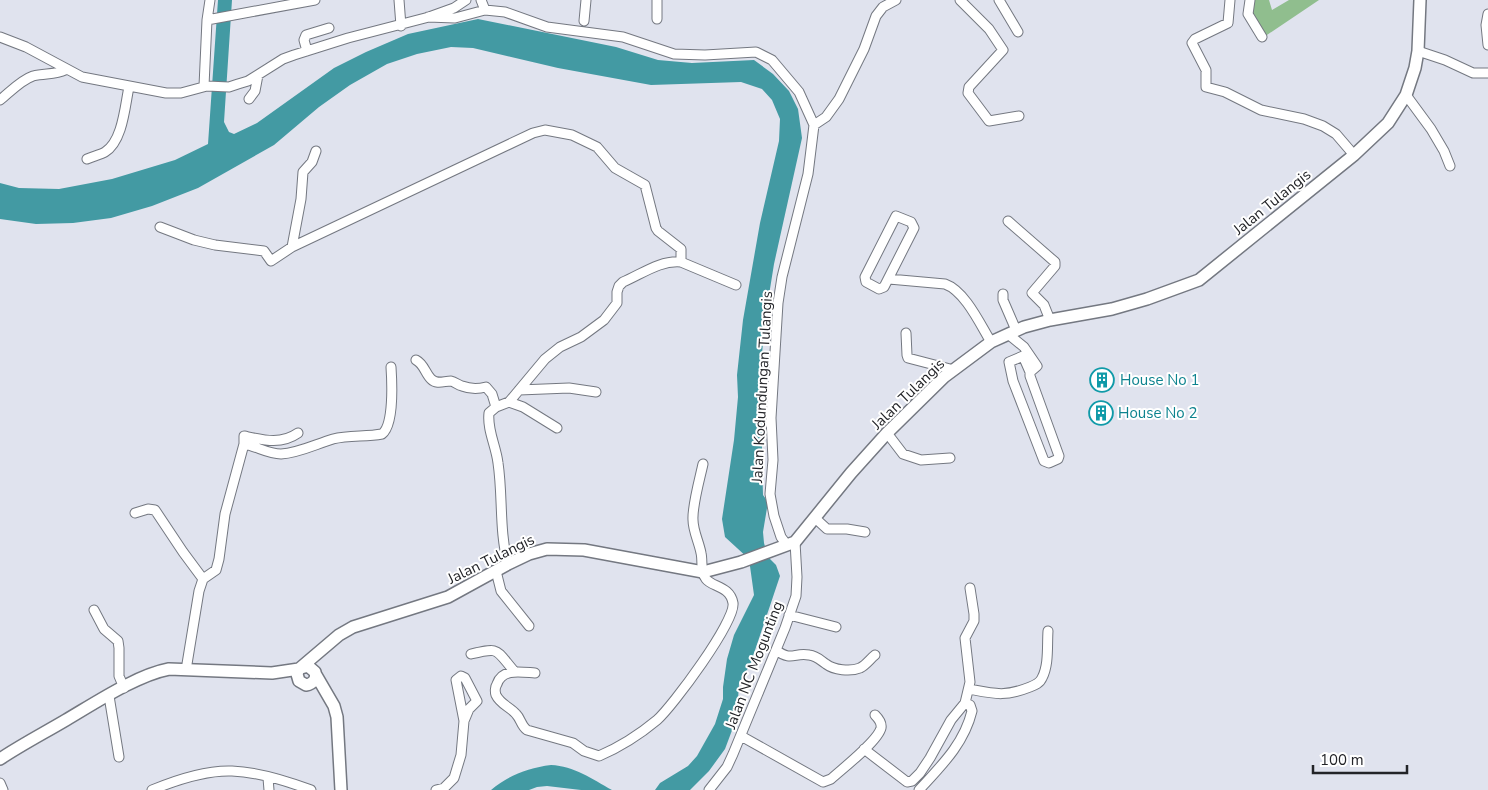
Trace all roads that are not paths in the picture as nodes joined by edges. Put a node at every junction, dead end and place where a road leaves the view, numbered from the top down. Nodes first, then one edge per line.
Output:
1 (210, 0) edge
2 (315, 0) edge
3 (399, 0) edge
4 (466, 0) edge
5 (481, 0) edge
6 (586, 0) edge
7 (657, 0) edge
8 (896, 0) edge
9 (999, 0) edge
10 (1230, 0) edge
11 (1250, 0) edge
12 (1420, 0) edge
13 (961, 1) edge
14 (485, 10) junction
15 (1488, 14) edge
16 (428, 17) junction
17 (657, 19) dead end
18 (210, 20) junction
19 (584, 21) dead end
20 (401, 26) junction
21 (329, 28) dead end
22 (1018, 32) dead end
23 (0, 37) edge
24 (1262, 37) dead end
25 (1488, 45) edge
26 (307, 51) junction
27 (1418, 52) junction
28 (65, 70) junction
29 (1488, 73) edge
30 (258, 75) junction
31 (205, 86) junction
32 (129, 87) junction
33 (1406, 95) junction
34 (249, 99) dead end
35 (0, 100) edge
36 (1019, 116) dead end
37 (814, 125) junction
38 (316, 151) dead end
39 (1354, 155) junction
40 (87, 158) dead end
41 (1450, 166) dead end
42 (1008, 222) dead end
43 (160, 228) dead end
44 (292, 247) junction
45 (681, 262) junction
46 (889, 279) junction
47 (736, 285) dead end
48 (1003, 294) dead end
49 (1050, 320) junction
50 (1014, 331) junction
51 (906, 333) dead end
52 (991, 342) junction
53 (416, 360) dead end
54 (391, 367) dead end
55 (954, 370) junction
56 (1030, 372) junction
57 (519, 390) junction
58 (596, 392) dead end
59 (509, 402) junction
60 (496, 406) junction
61 (557, 428) dead end
62 (298, 433) dead end
63 (887, 433) junction
64 (244, 444) junction
65 (950, 458) dead end
66 (703, 464) dead end
67 (135, 513) dead end
68 (815, 518) junction
69 (865, 532) dead end
70 (791, 543) junction
71 (508, 564) junction
72 (496, 571) junction
73 (703, 572) junction
74 (204, 579) junction
75 (970, 588) dead end
76 (94, 610) dead end
77 (789, 615) junction
78 (529, 626) dead end
79 (836, 628) dead end
80 (1048, 631) dead end
81 (776, 650) junction
82 (322, 652) junction
83 (471, 654) dead end
84 (875, 655) dead end
85 (186, 670) junction
86 (514, 671) junction
87 (299, 672) junction
88 (534, 673) dead end
89 (313, 677) junction
90 (124, 688) junction
91 (969, 689) junction
92 (108, 696) junction
93 (966, 703) junction
94 (465, 708) dead end
95 (874, 714) dead end
96 (741, 736) junction
97 (864, 749) junction
98 (119, 757) dead end
99 (0, 759) edge
100 (268, 778) junction
101 (0, 783) edge
102 (3, 790) edge
103 (152, 790) edge
104 (269, 790) edge
105 (311, 790) edge
106 (342, 790) edge
107 (436, 790) edge
108 (709, 790) edge
109 (919, 790) edge

1 - 18 street
2 - 18 street
3 - 20 street
4 - 16 street
5 - 14 street
6 - 19 street
7 - 17 street
8 - 37 street
9 - 22 street
10 - 39 street
11 - 24 street
12 - 27 main road, Jalan Tulangis
13 - 36 street
14 - 16 street, Jalan Kodundungan Tulangis
14 - 37 street, Jalan Kodundungan Tulangis
15 - 25 street
16 - 20 street
18 - 31 street
20 - 26 street
21 - 26 street
23 - 28 street
26 - 30 street
27 - 29 street
27 - 33 main road, Jalan Tulangis
28 - 32 street
28 - 35 street
30 - 31 street
30 - 34 street
31 - 32 street
32 - 40 street
33 - 39 main road, Jalan Tulangis
33 - 41 street
37 - 70 street, Jalan Kodundungan Tulangis
38 - 44 street
39 - 49 main road, Jalan Tulangis
42 - 49 street
43 - 44 street
44 - 45 street
45 - 47 street
45 - 57 street
46 - 46 street
46 - 52 street
48 - 50 street
49 - 50 main road, Jalan Tulangis
50 - 52 main road, Jalan Tulangis
50 - 56 street
51 - 55 street
52 - 55 main road, Jalan Tulangis
53 - 60 street
54 - 64 street
55 - 63 main road, Jalan Tulangis
56 - 56 street
57 - 58 street
57 - 59 street
59 - 60 street
59 - 61 street
60 - 71 street
62 - 64 street
63 - 65 street
63 - 68 main road, Jalan Tulangis
64 - 74 street
66 - 73 street
67 - 74 street
68 - 69 street
68 - 70 main road, Jalan Tulangis
70 - 73 main road, Jalan Tulangis
70 - 77 street, Jalan NC Mogunting
71 - 72 main road, Jalan Tulangis
71 - 73 main road, Jalan Tulangis
72 - 78 street
72 - 82 main road, Jalan Tulangis
73 - 86 street
74 - 85 street
75 - 91 street
76 - 90 street
77 - 79 street
77 - 81 street, Jalan NC Mogunting
80 - 91 street
81 - 84 street
81 - 96 street, Jalan NC Mogunting
82 - 87 main road, Jalan Tulangis
82 - 89 main road, Jalan Tulangis
83 - 86 street
85 - 87 main road
85 - 90 main road
86 - 88 street
87 - 89 main road
87 - 89 main road
89 - 106 main road
90 - 92 main road
91 - 93 street
92 - 98 street
92 - 99 main road
93 - 97 street
93 - 109 street
94 - 107 street
95 - 97 street
96 - 97 street
96 - 108 street, Jalan NC Mogunting
100 - 103 street
100 - 104 street
100 - 105 street
101 - 102 street

